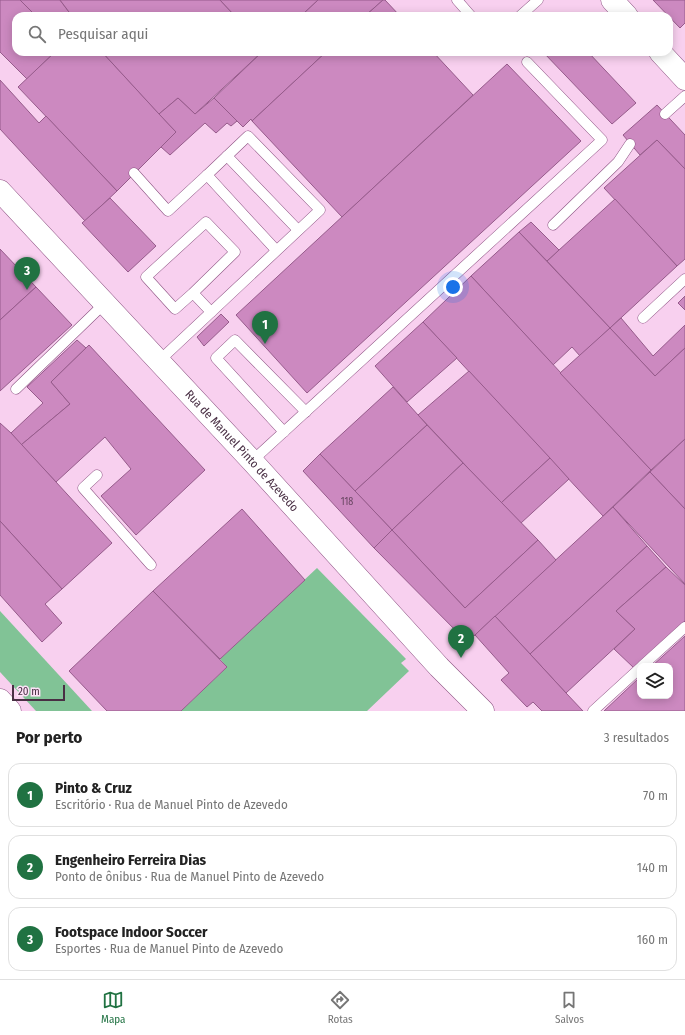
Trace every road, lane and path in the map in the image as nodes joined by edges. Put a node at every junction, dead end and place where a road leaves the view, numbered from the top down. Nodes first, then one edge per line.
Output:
1 (457, 0) edge
2 (538, 0) edge
3 (612, 0) edge
4 (468, 12) edge
5 (524, 12) edge
6 (623, 12) edge
7 (664, 56) edge
8 (526, 62) dead end
9 (685, 79) edge
10 (685, 96) edge
11 (665, 114) dead end
12 (630, 144) dead end
13 (228, 156) junction
14 (134, 173) dead end
15 (207, 175) junction
16 (0, 191) edge
17 (553, 225) dead end
18 (298, 230) junction
19 (276, 250) junction
20 (685, 278) edge
21 (193, 293) junction
22 (105, 303) junction
23 (211, 312) junction
24 (644, 318) dead end
25 (158, 361) junction
26 (16, 389) dead end
27 (306, 412) junction
28 (284, 432) junction
29 (252, 461) junction
30 (97, 475) dead end
31 (151, 565) dead end
32 (685, 627) edge
33 (645, 663) edge
34 (637, 671) edge
35 (0, 700) edge
36 (10, 711) edge
37 (484, 711) edge
38 (593, 711) edge

1 - 4 lane
2 - 5 lane
3 - 6 main road
7 - 9 main road
8 - 27 lane
10 - 11 lane
12 - 17 lane
13 - 15 lane
13 - 18 lane
13 - 18 lane
14 - 15 lane
15 - 19 lane
16 - 22 main road, Rua de Manuel Pinto de Azevedo
18 - 19 lane
19 - 23 lane
20 - 24 lane
21 - 21 lane
21 - 23 lane
22 - 25 main road, Rua de Manuel Pinto de Azevedo
22 - 26 lane
23 - 25 lane
25 - 29 main road, Rua de Manuel Pinto de Azevedo
27 - 28 lane
27 - 28 lane
28 - 29 lane
29 - 37 main road, Rua de Manuel Pinto de Azevedo
30 - 31 lane
32 - 33 lane
34 - 38 lane
35 - 36 main road

